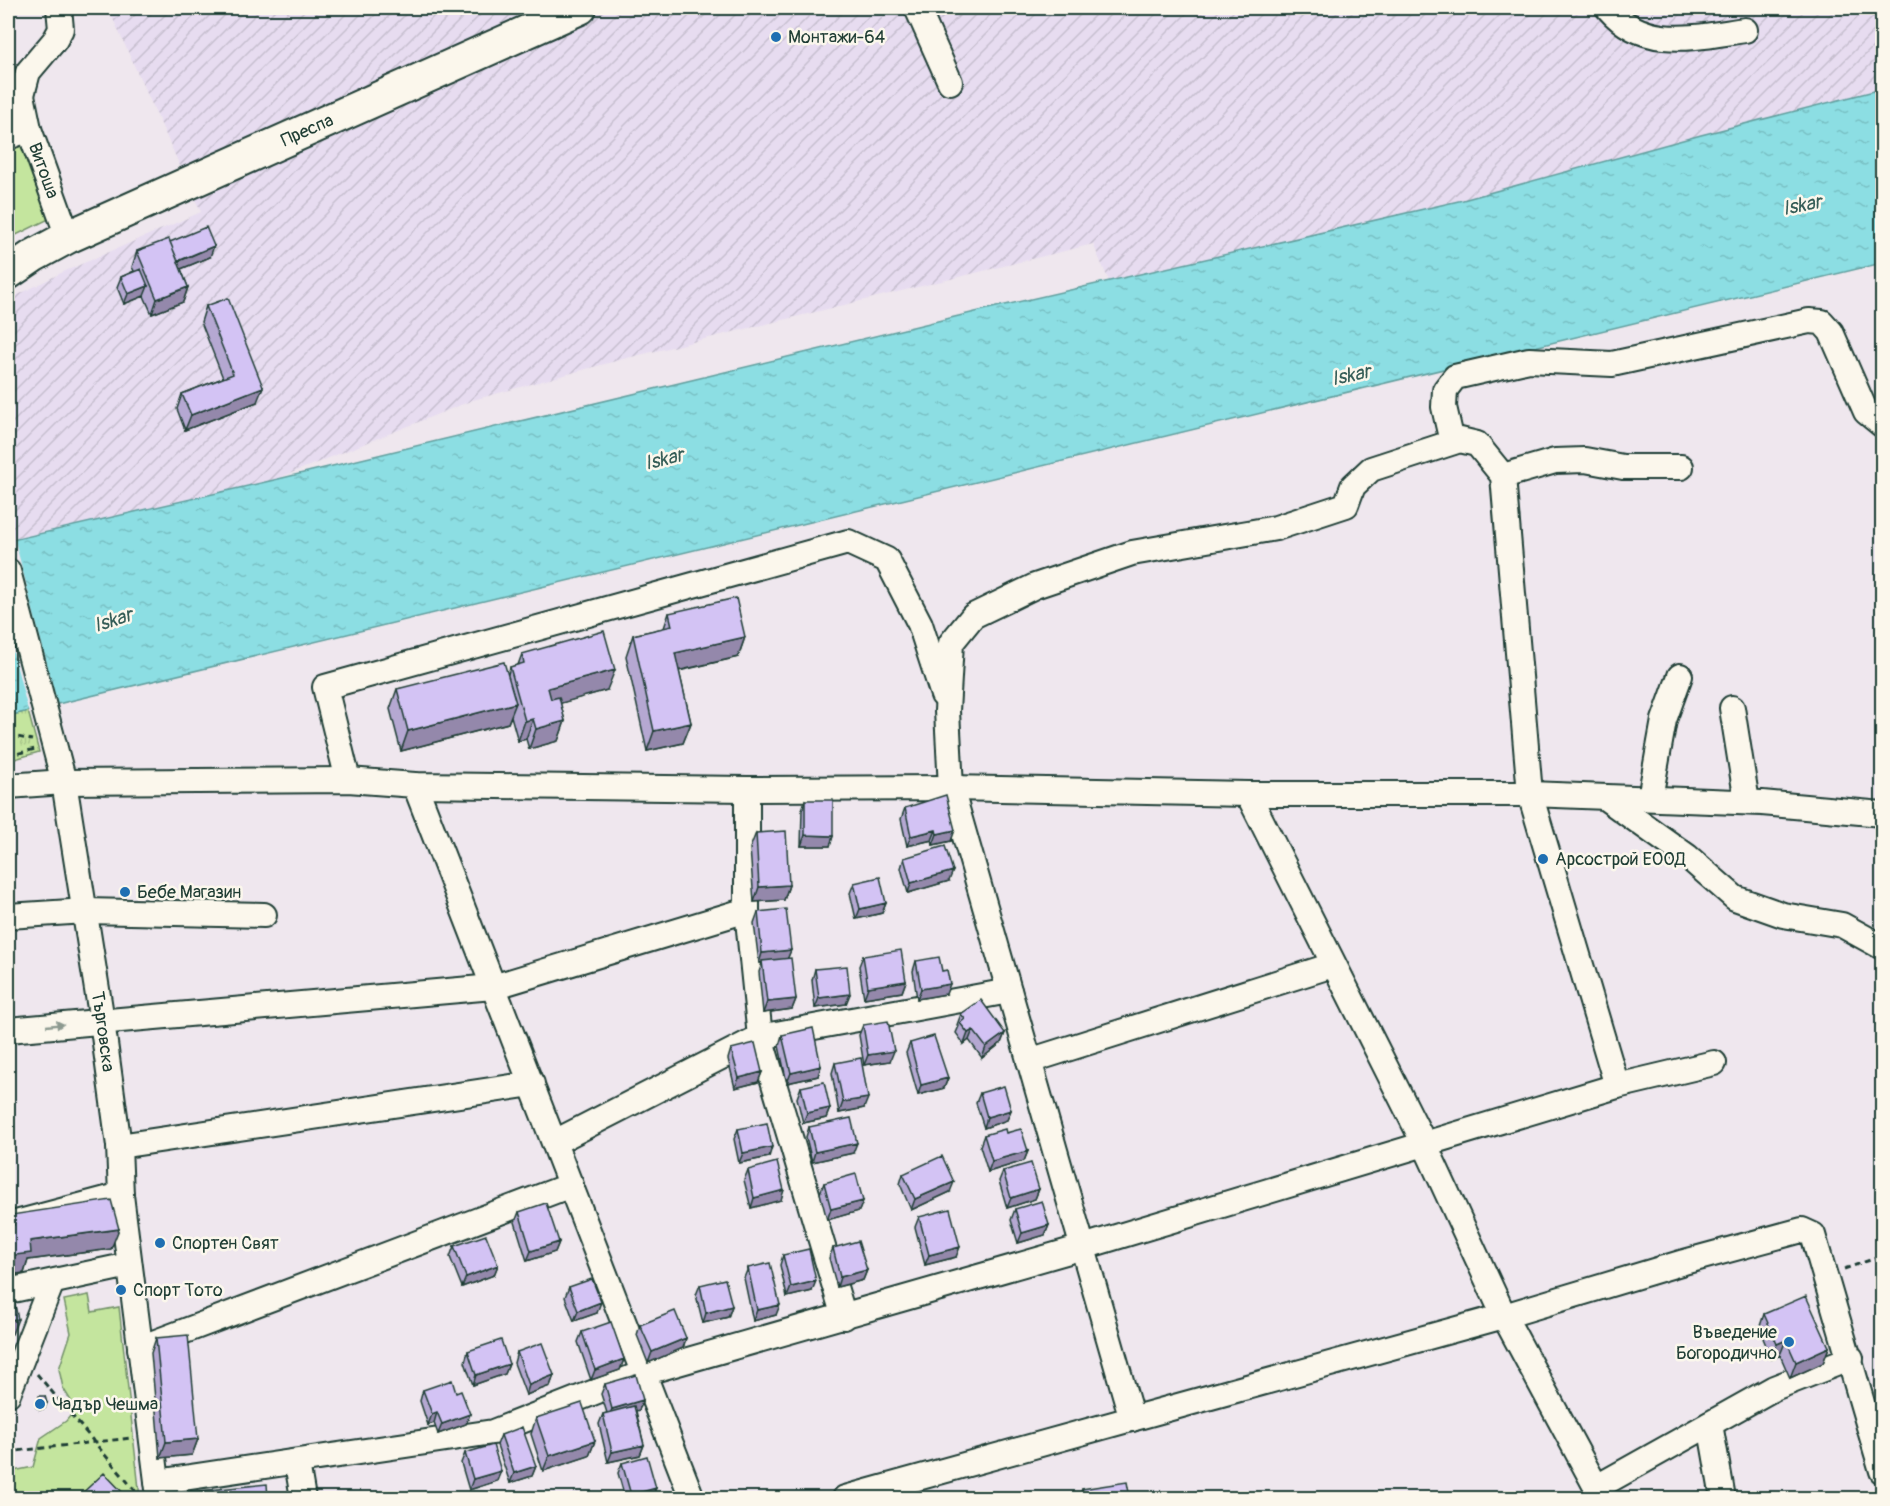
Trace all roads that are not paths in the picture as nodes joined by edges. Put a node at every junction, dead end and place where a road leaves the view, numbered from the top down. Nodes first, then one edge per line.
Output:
1 (59, 8) edge
2 (580, 8) edge
3 (917, 8) edge
4 (1608, 8) edge
5 (1745, 30) dead end
6 (950, 82) dead end
7 (19, 133) edge
8 (68, 237) junction
9 (20, 259) edge
10 (8, 273) edge
11 (1882, 426) edge
12 (1452, 442) junction
13 (1681, 467) dead end
14 (1503, 476) junction
15 (8, 572) edge
16 (1680, 676) dead end
17 (1732, 708) dead end
18 (948, 711) junction
19 (348, 780) junction
20 (64, 782) junction
21 (415, 785) junction
22 (8, 786) edge
23 (951, 788) junction
24 (747, 789) junction
25 (1248, 794) junction
26 (1530, 794) junction
27 (1604, 797) junction
28 (1650, 798) junction
29 (1747, 802) junction
30 (1882, 814) edge
31 (747, 910) junction
32 (86, 912) junction
33 (264, 915) dead end
34 (8, 916) edge
35 (1882, 947) edge
36 (1332, 965) junction
37 (493, 987) junction
38 (1010, 991) junction
39 (102, 1021) junction
40 (8, 1030) edge
41 (760, 1037) junction
42 (1029, 1061) junction
43 (1714, 1063) dead end
44 (532, 1084) junction
45 (1617, 1086) junction
46 (555, 1142) junction
47 (1425, 1145) junction
48 (119, 1146) junction
49 (571, 1185) junction
50 (121, 1195) junction
51 (8, 1226) edge
52 (1083, 1247) junction
53 (129, 1265) junction
54 (52, 1282) junction
55 (8, 1291) edge
56 (1504, 1316) junction
57 (844, 1317) junction
58 (140, 1348) junction
59 (1851, 1358) junction
60 (643, 1373) junction
61 (8, 1394) edge
62 (1132, 1419) junction
63 (1710, 1424) junction
64 (297, 1463) junction
65 (1882, 1471) edge
66 (153, 1493) edge
67 (1599, 1493) edge
68 (303, 1498) edge
69 (692, 1498) edge
70 (845, 1498) edge
71 (1724, 1498) edge

1 - 7 street, Витоша
2 - 8 main road, Преспа
3 - 6 street
4 - 5 street
7 - 8 street, Витоша
8 - 9 main road, Преспа
9 - 10 main road, Преспа
11 - 12 street
12 - 14 street
12 - 18 street
13 - 14 street
14 - 26 street
15 - 20 street, Търговска
16 - 28 street
17 - 29 street
18 - 19 street
18 - 23 street
19 - 20 street
19 - 21 street
20 - 22 street
20 - 32 street, Търговска
21 - 24 street
21 - 37 street
23 - 24 street
23 - 25 street
23 - 38 street
24 - 31 street
25 - 26 street
25 - 36 street
26 - 27 street
26 - 45 street
27 - 28 street
27 - 35 street
28 - 29 street
29 - 30 street
31 - 37 street
31 - 41 street
32 - 33 street
32 - 34 street
32 - 39 street, Търговска
36 - 42 street
36 - 47 street
37 - 39 street
37 - 44 street
38 - 41 street
38 - 42 street
40 -> 39 street
39 - 48 street, Търговска
41 - 46 street
41 - 57 street
42 - 52 street
43 - 45 street
44 - 46 street
44 - 48 street
45 - 47 street
46 - 49 street
47 - 52 street
47 - 56 street
48 - 50 street, Търговска
49 - 58 street
49 - 60 street
50 - 51 street
50 - 53 street, Търговска
52 - 57 street
52 - 62 street
53 - 54 street
53 - 58 street, Търговска
54 - 55 street
54 - 61 street
56 - 59 street
56 - 62 street
56 - 67 street
57 - 60 street
58 - 66 street, Търговска
59 - 63 street
59 - 65 street
60 - 64 street
60 - 69 street
62 - 70 street
63 - 67 street
63 - 71 street
64 - 66 street
64 - 68 street

